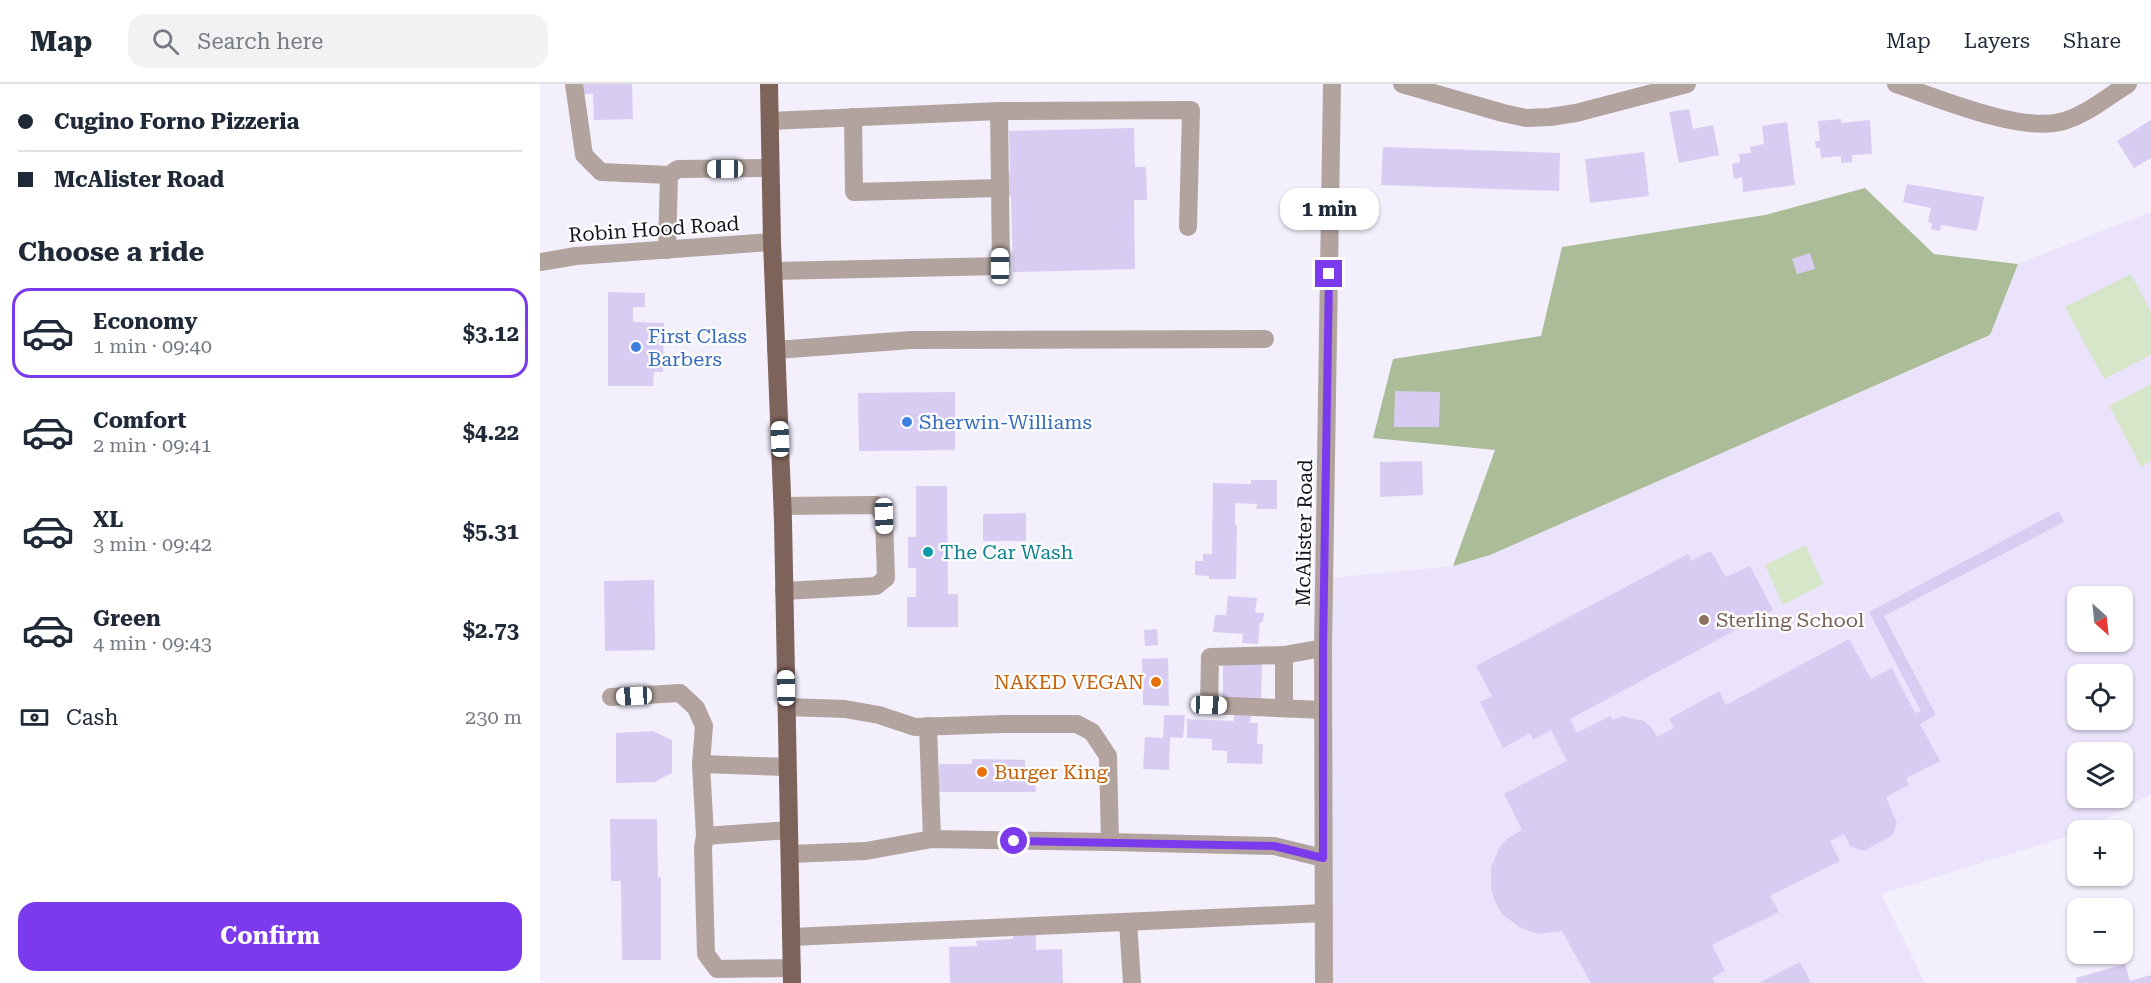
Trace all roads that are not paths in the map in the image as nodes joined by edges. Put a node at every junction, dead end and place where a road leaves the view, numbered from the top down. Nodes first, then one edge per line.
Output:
1 (574, 84) edge
2 (769, 84) edge
3 (1332, 84) edge
4 (1402, 84) edge
5 (1688, 84) edge
6 (1896, 84) edge
7 (2128, 84) edge
8 (999, 111) junction
9 (853, 117) junction
10 (770, 121) junction
11 (770, 168) junction
12 (669, 175) junction
13 (1000, 188) junction
14 (1188, 226) dead end
15 (772, 242) junction
16 (667, 250) junction
17 (540, 262) edge
18 (773, 272) junction
19 (1265, 339) dead end
20 (776, 350) junction
21 (783, 506) junction
22 (784, 591) junction
23 (1323, 648) junction
24 (1284, 655) junction
25 (611, 697) dead end
26 (787, 707) junction
27 (1284, 708) junction
28 (1323, 710) junction
29 (928, 726) junction
30 (701, 764) junction
31 (787, 767) junction
32 (789, 830) junction
33 (705, 836) junction
34 (932, 839) junction
35 (1110, 842) junction
36 (790, 854) junction
37 (1323, 858) junction
38 (1324, 913) junction
39 (1128, 922) junction
40 (791, 937) junction
41 (792, 975) edge
42 (1132, 983) edge
43 (1324, 983) edge

1 - 12 street
2 - 10 main road
3 - 23 street, McAlister Road
4 - 5 street
6 - 7 street
8 - 9 street
8 - 13 street
8 - 14 street
9 - 10 street
9 - 13 street
10 - 11 main road
11 - 12 street
11 - 15 main road
12 - 16 street
13 - 18 street
15 - 16 street, Robin Hood Road
15 - 18 main road
16 - 17 street, Robin Hood Road
18 - 20 main road
19 - 20 street
20 - 21 main road
21 - 22 main road
21 - 22 street
22 - 26 main road
23 - 24 street
23 - 28 street, McAlister Road
24 - 27 street
24 - 27 street
25 - 30 street
26 - 29 street
26 - 31 main road
27 - 28 street
28 - 37 street, McAlister Road
29 - 34 street
29 - 35 street
30 - 31 street
30 - 33 street
31 - 32 main road
32 - 33 street
32 - 36 main road
33 - 41 street
34 - 35 street
34 - 36 street
35 - 37 street
36 - 40 main road
37 - 38 street, McAlister Road
38 - 39 street
38 - 43 street, McAlister Road
39 - 40 street
39 - 42 street
40 - 41 main road

